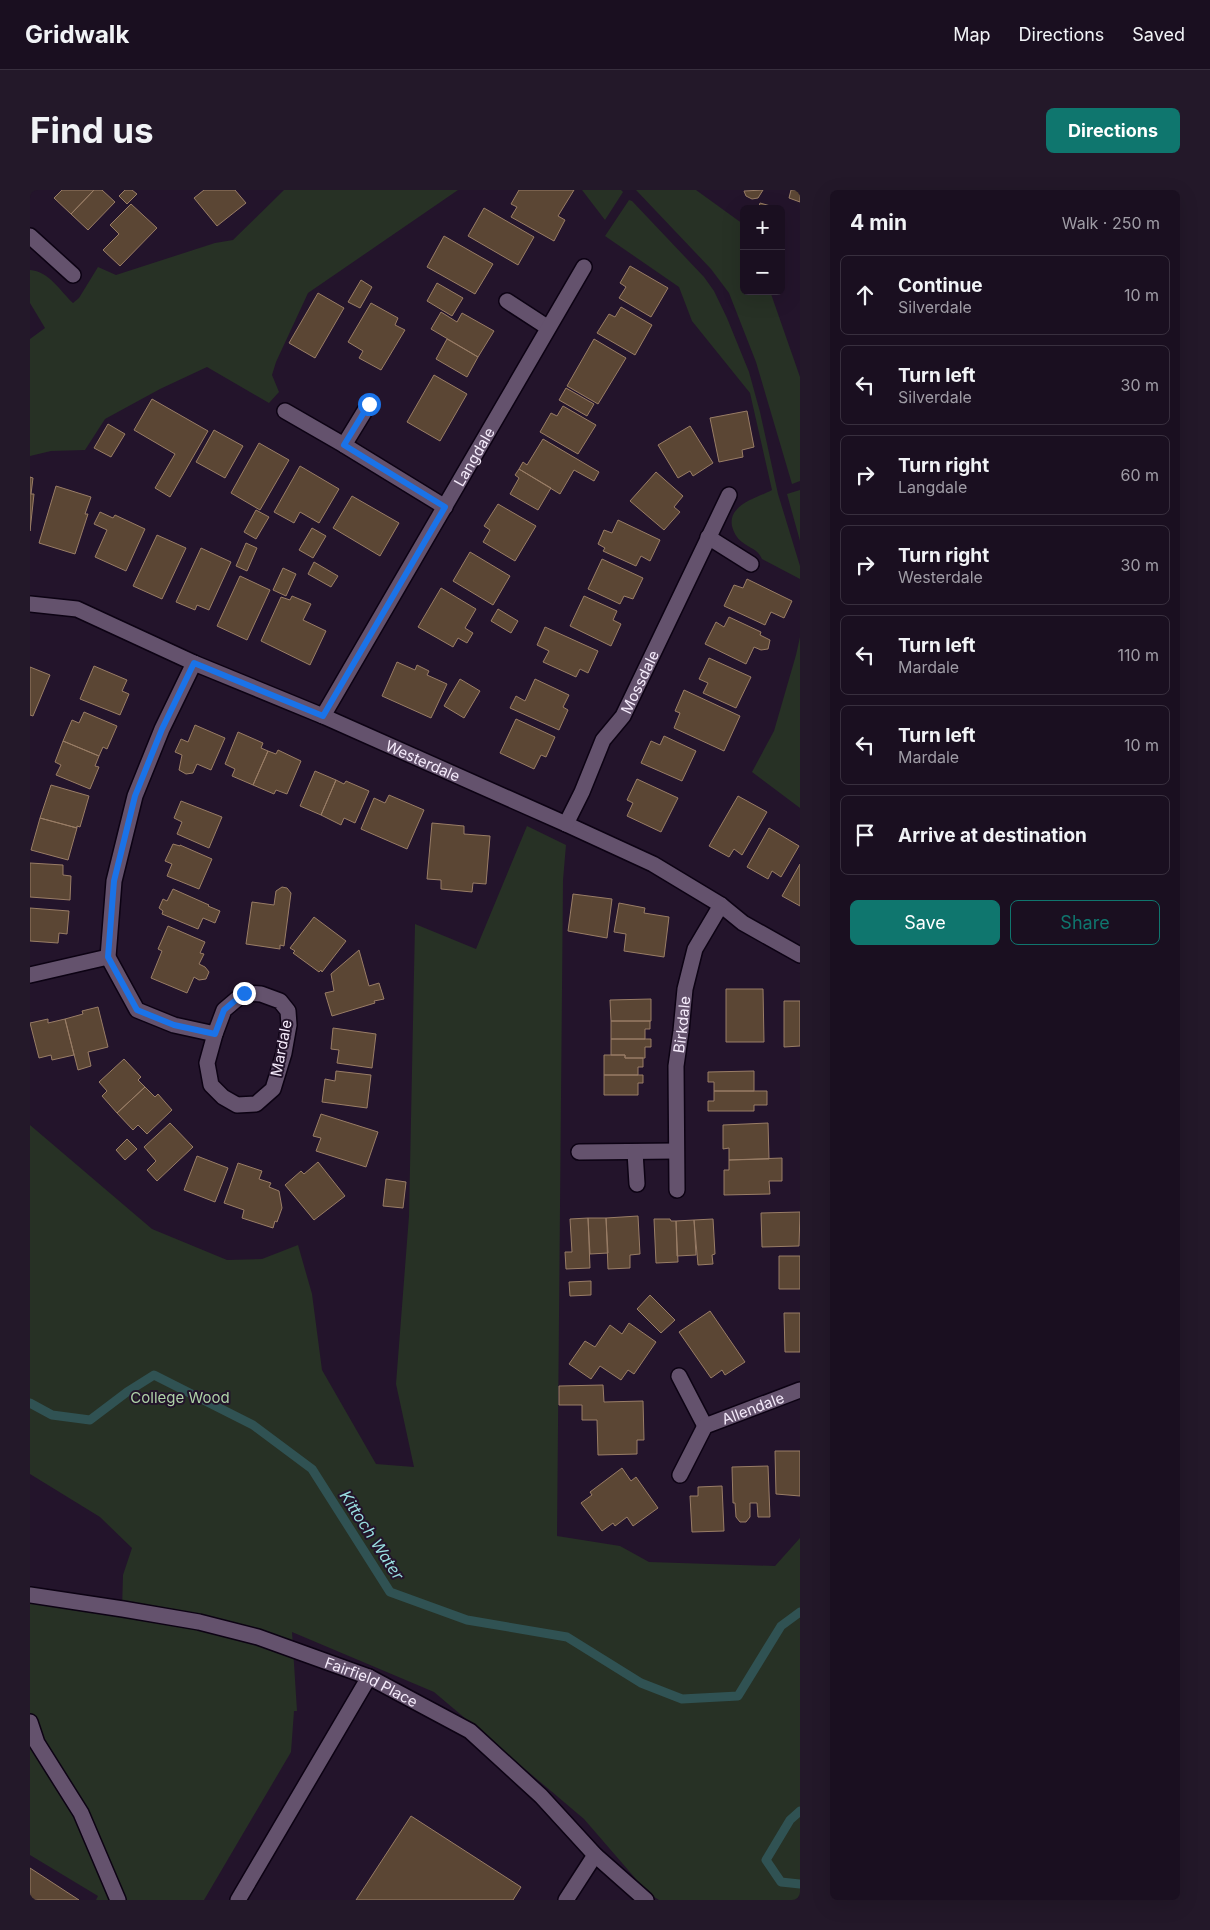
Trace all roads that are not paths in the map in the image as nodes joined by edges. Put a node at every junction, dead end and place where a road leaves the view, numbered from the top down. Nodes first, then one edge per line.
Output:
1 (30, 236) edge
2 (584, 267) dead end
3 (73, 275) dead end
4 (507, 301) dead end
5 (547, 327) junction
6 (369, 404) dead end
7 (285, 412) dead end
8 (344, 445) junction
9 (729, 495) dead end
10 (445, 507) junction
11 (708, 537) junction
12 (752, 564) dead end
13 (30, 604) edge
14 (194, 663) junction
15 (323, 716) junction
16 (566, 824) junction
17 (721, 905) junction
18 (800, 956) edge
19 (108, 957) junction
20 (30, 975) edge
21 (215, 1034) junction
22 (676, 1151) junction
23 (579, 1152) dead end
24 (635, 1152) junction
25 (637, 1184) dead end
26 (677, 1190) dead end
27 (679, 1376) dead end
28 (800, 1390) edge
29 (705, 1426) junction
30 (680, 1475) dead end
31 (30, 1595) edge
32 (369, 1677) junction
33 (30, 1722) edge
34 (595, 1855) junction
35 (118, 1900) edge
36 (238, 1900) edge
37 (566, 1900) edge
38 (646, 1900) edge

1 - 3 street
2 - 5 street, Langdale
4 - 5 street
5 - 10 street, Langdale
6 - 8 street
7 - 8 street
8 - 10 street
9 - 11 street, Mossdale
10 - 15 street, Langdale
11 - 12 street
11 - 16 street, Mossdale
13 - 14 street, Westerdale
14 - 15 street, Westerdale
14 - 19 street
15 - 16 street, Westerdale
16 - 17 street, Westerdale
17 - 18 street, Westerdale
17 - 22 street, Birkdale
19 - 20 street
19 - 21 street
21 - 21 street, Mardale
22 - 24 street
22 - 26 street, Birkdale
23 - 24 street
24 - 25 street
27 - 29 street, Allendale
28 - 29 street, Allendale
29 - 30 street, Allendale
31 - 32 street, Fairfield Place
32 - 34 street, Fairfield Place
32 - 36 street
33 - 35 street
34 - 37 street
34 - 38 street, Fairfield Place

